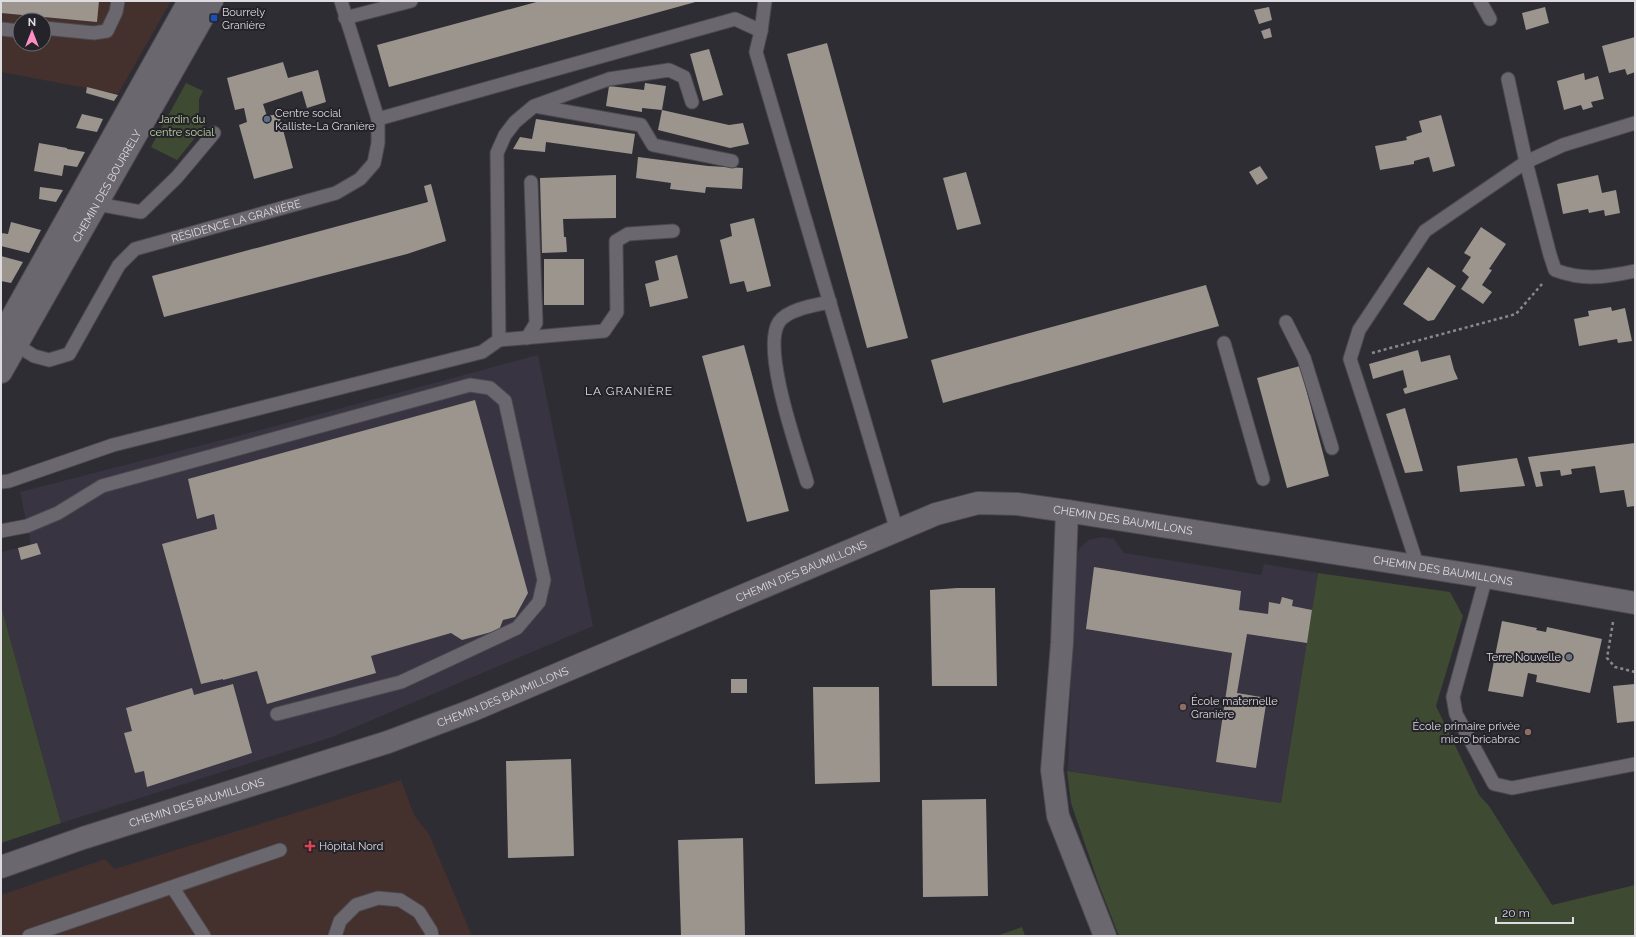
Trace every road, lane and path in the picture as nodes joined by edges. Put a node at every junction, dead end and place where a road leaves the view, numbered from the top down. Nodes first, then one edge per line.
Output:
1 (118, 1) edge
2 (189, 1) edge
3 (212, 1) edge
4 (341, 1) edge
5 (411, 1) edge
6 (764, 1) edge
7 (1480, 1) edge
8 (345, 18) junction
9 (1490, 19) dead end
10 (52, 29) edge
11 (1, 30) edge
12 (12, 31) edge
13 (761, 31) junction
14 (1508, 79) dead end
15 (692, 102) dead end
16 (534, 106) junction
17 (378, 119) junction
18 (1635, 123) edge
19 (214, 133) dead end
20 (732, 161) dead end
21 (1526, 162) junction
22 (531, 182) dead end
23 (89, 198) junction
24 (673, 231) dead end
25 (1555, 270) junction
26 (1635, 271) edge
27 (830, 302) junction
28 (1286, 322) dead end
29 (527, 338) junction
30 (6, 339) edge
31 (499, 340) junction
32 (1224, 343) dead end
33 (1350, 359) junction
34 (1, 372) edge
35 (1332, 448) dead end
36 (1263, 478) dead end
37 (1, 482) edge
38 (808, 482) dead end
39 (1068, 511) junction
40 (1, 531) edge
41 (897, 531) junction
42 (1418, 567) junction
43 (1486, 577) junction
44 (1626, 602) edge
45 (1635, 672) edge
46 (277, 714) dead end
47 (1635, 764) edge
48 (280, 850) dead end
49 (1, 867) edge
50 (173, 888) junction
51 (29, 936) edge
52 (204, 936) edge
53 (335, 936) edge
54 (432, 936) edge
55 (1105, 936) edge

1 - 10 lane
2 - 23 street, CHEMIN DES BOURRELY
3 - 23 street, CHEMIN DES BOURRELY
4 - 8 lane, RÉSIDENCE LA GRANIÈRE
5 - 8 lane
6 - 13 lane
7 - 9 lane
8 - 17 lane, RÉSIDENCE LA GRANIÈRE
11 - 12 lane
13 - 17 lane
13 - 27 lane
14 - 21 lane
15 - 16 lane
16 - 20 lane
16 - 31 lane
17 - 30 lane, RÉSIDENCE LA GRANIÈRE
18 - 21 lane
19 - 23 lane
21 - 25 lane
21 - 33 lane
22 - 29 lane
23 - 30 street, CHEMIN DES BOURRELY
24 - 29 lane
25 - 26 lane
25 - 33 path
27 - 38 lane
27 - 41 lane
28 - 35 lane
29 - 31 lane
30 - 34 street, CHEMIN DES BOURRELY
31 - 37 lane
32 - 36 lane
33 - 42 lane
39 - 41 street, CHEMIN DES BAUMILLONS
39 - 42 street, CHEMIN DES BAUMILLONS
39 - 55 street
40 - 46 lane
41 - 49 street, CHEMIN DES BAUMILLONS
42 - 43 street, CHEMIN DES BAUMILLONS
43 - 44 street, CHEMIN DES BAUMILLONS
43 - 47 lane
44 - 45 path
48 - 50 lane
50 - 51 lane
50 - 52 lane
53 - 54 lane

